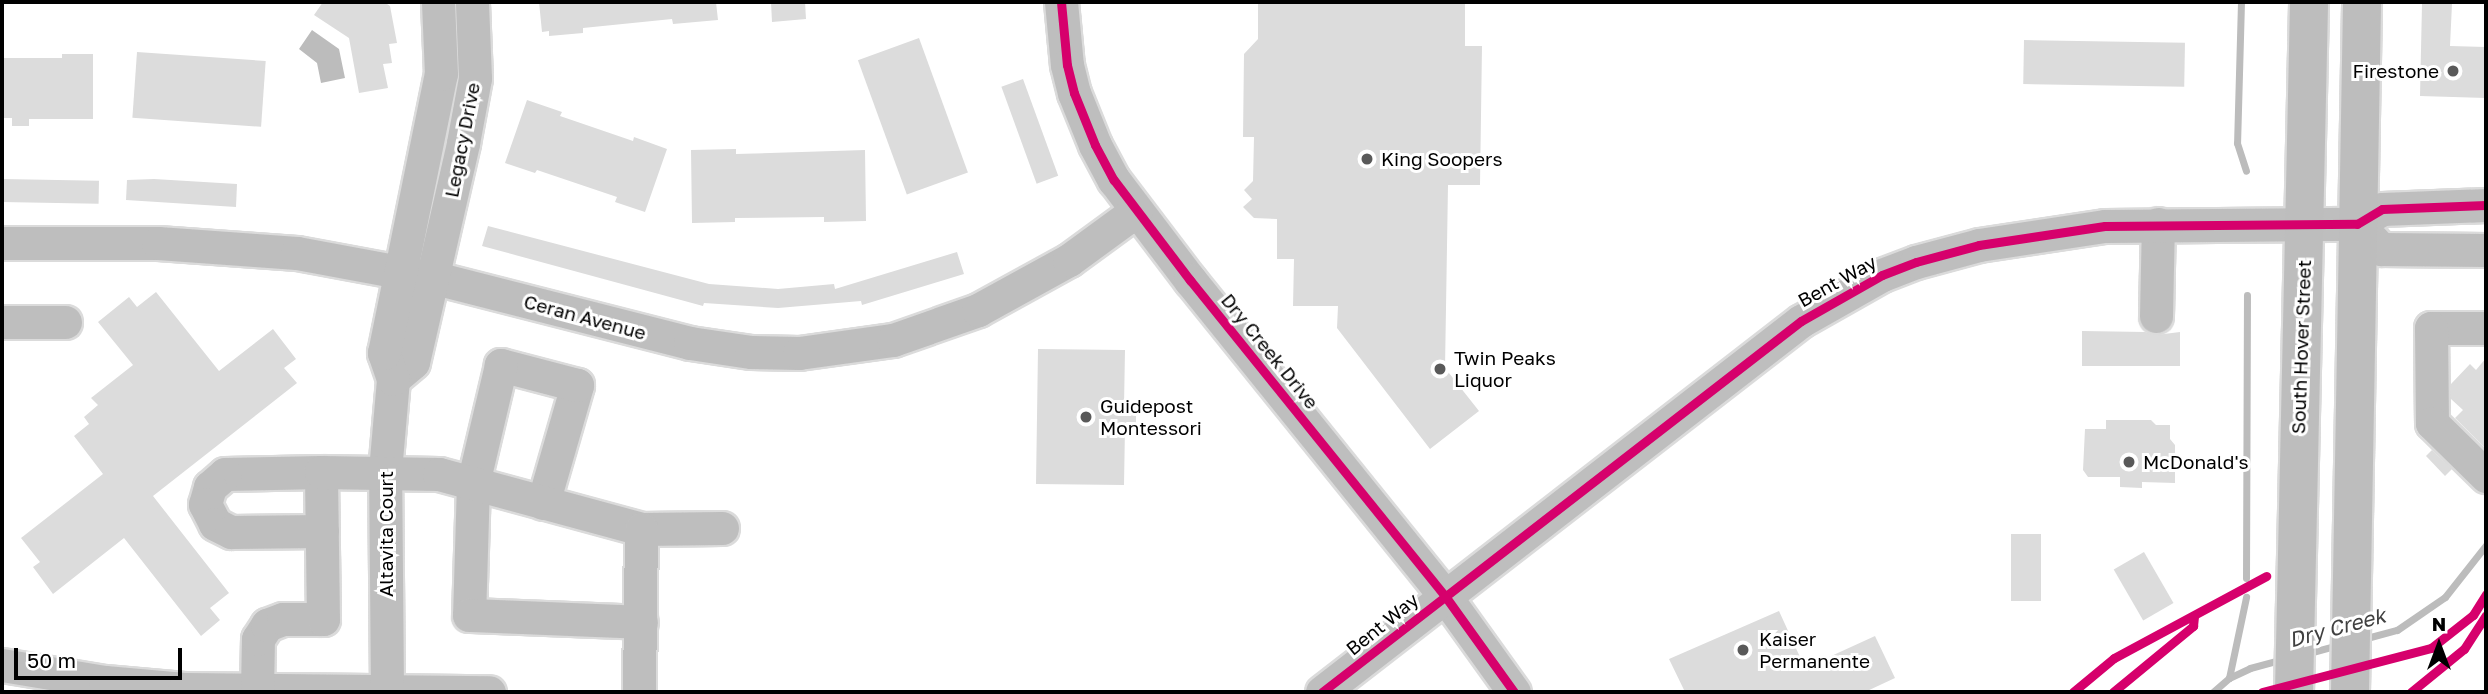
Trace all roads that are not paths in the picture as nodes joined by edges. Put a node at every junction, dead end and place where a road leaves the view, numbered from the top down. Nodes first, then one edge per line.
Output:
1 (438, 2) edge
2 (472, 2) edge
3 (1061, 2) edge
4 (2309, 2) edge
5 (2362, 2) edge
6 (2486, 205) edge
7 (1136, 211) junction
8 (2158, 224) junction
9 (2305, 224) junction
10 (2357, 224) junction
11 (2, 243) edge
12 (2486, 250) edge
13 (401, 270) junction
14 (433, 278) junction
15 (2156, 316) dead end
16 (2, 322) edge
17 (65, 322) dead end
18 (2486, 328) edge
19 (393, 379) junction
20 (385, 471) junction
21 (321, 472) junction
22 (2486, 476) edge
23 (473, 483) junction
24 (543, 503) junction
25 (722, 528) dead end
26 (641, 530) junction
27 (322, 531) junction
28 (1445, 596) junction
29 (641, 622) junction
30 (2, 666) edge
31 (2350, 684) edge
32 (387, 689) junction
33 (257, 690) junction
34 (489, 692) edge
35 (639, 692) edge
36 (1322, 692) edge
37 (1514, 692) edge
38 (2294, 692) edge

1 - 13 street, Legacy Drive
2 - 14 street, Legacy Drive
3 - 7 street, Dry Creek Drive
4 - 9 main road, South Hover Street
5 - 10 main road
6 - 10 street, Bent Way
7 - 14 street, Ceran Avenue
7 - 28 street, Dry Creek Drive
8 - 9 street, Bent Way
8 - 15 street
8 - 28 street, Bent Way
9 - 10 street, Bent Way
9 - 38 main road, South Hover Street
10 - 12 street
10 - 31 main road
11 - 13 street, Ceran Avenue
13 - 14 street, Ceran Avenue
13 - 19 street, Altavita Court
14 - 19 street
16 - 17 street
18 - 22 street
19 - 20 street, Altavita Court
20 - 21 street
20 - 23 street
20 - 32 street, Altavita Court
21 - 27 street
21 - 27 street
23 - 24 street
23 - 24 street
23 - 29 street
24 - 26 street
25 - 26 street
26 - 29 street
27 - 33 street
28 - 36 street, Bent Way
28 - 37 street, Dry Creek Drive
29 - 35 street
30 - 33 street
32 - 33 street
32 - 34 street

